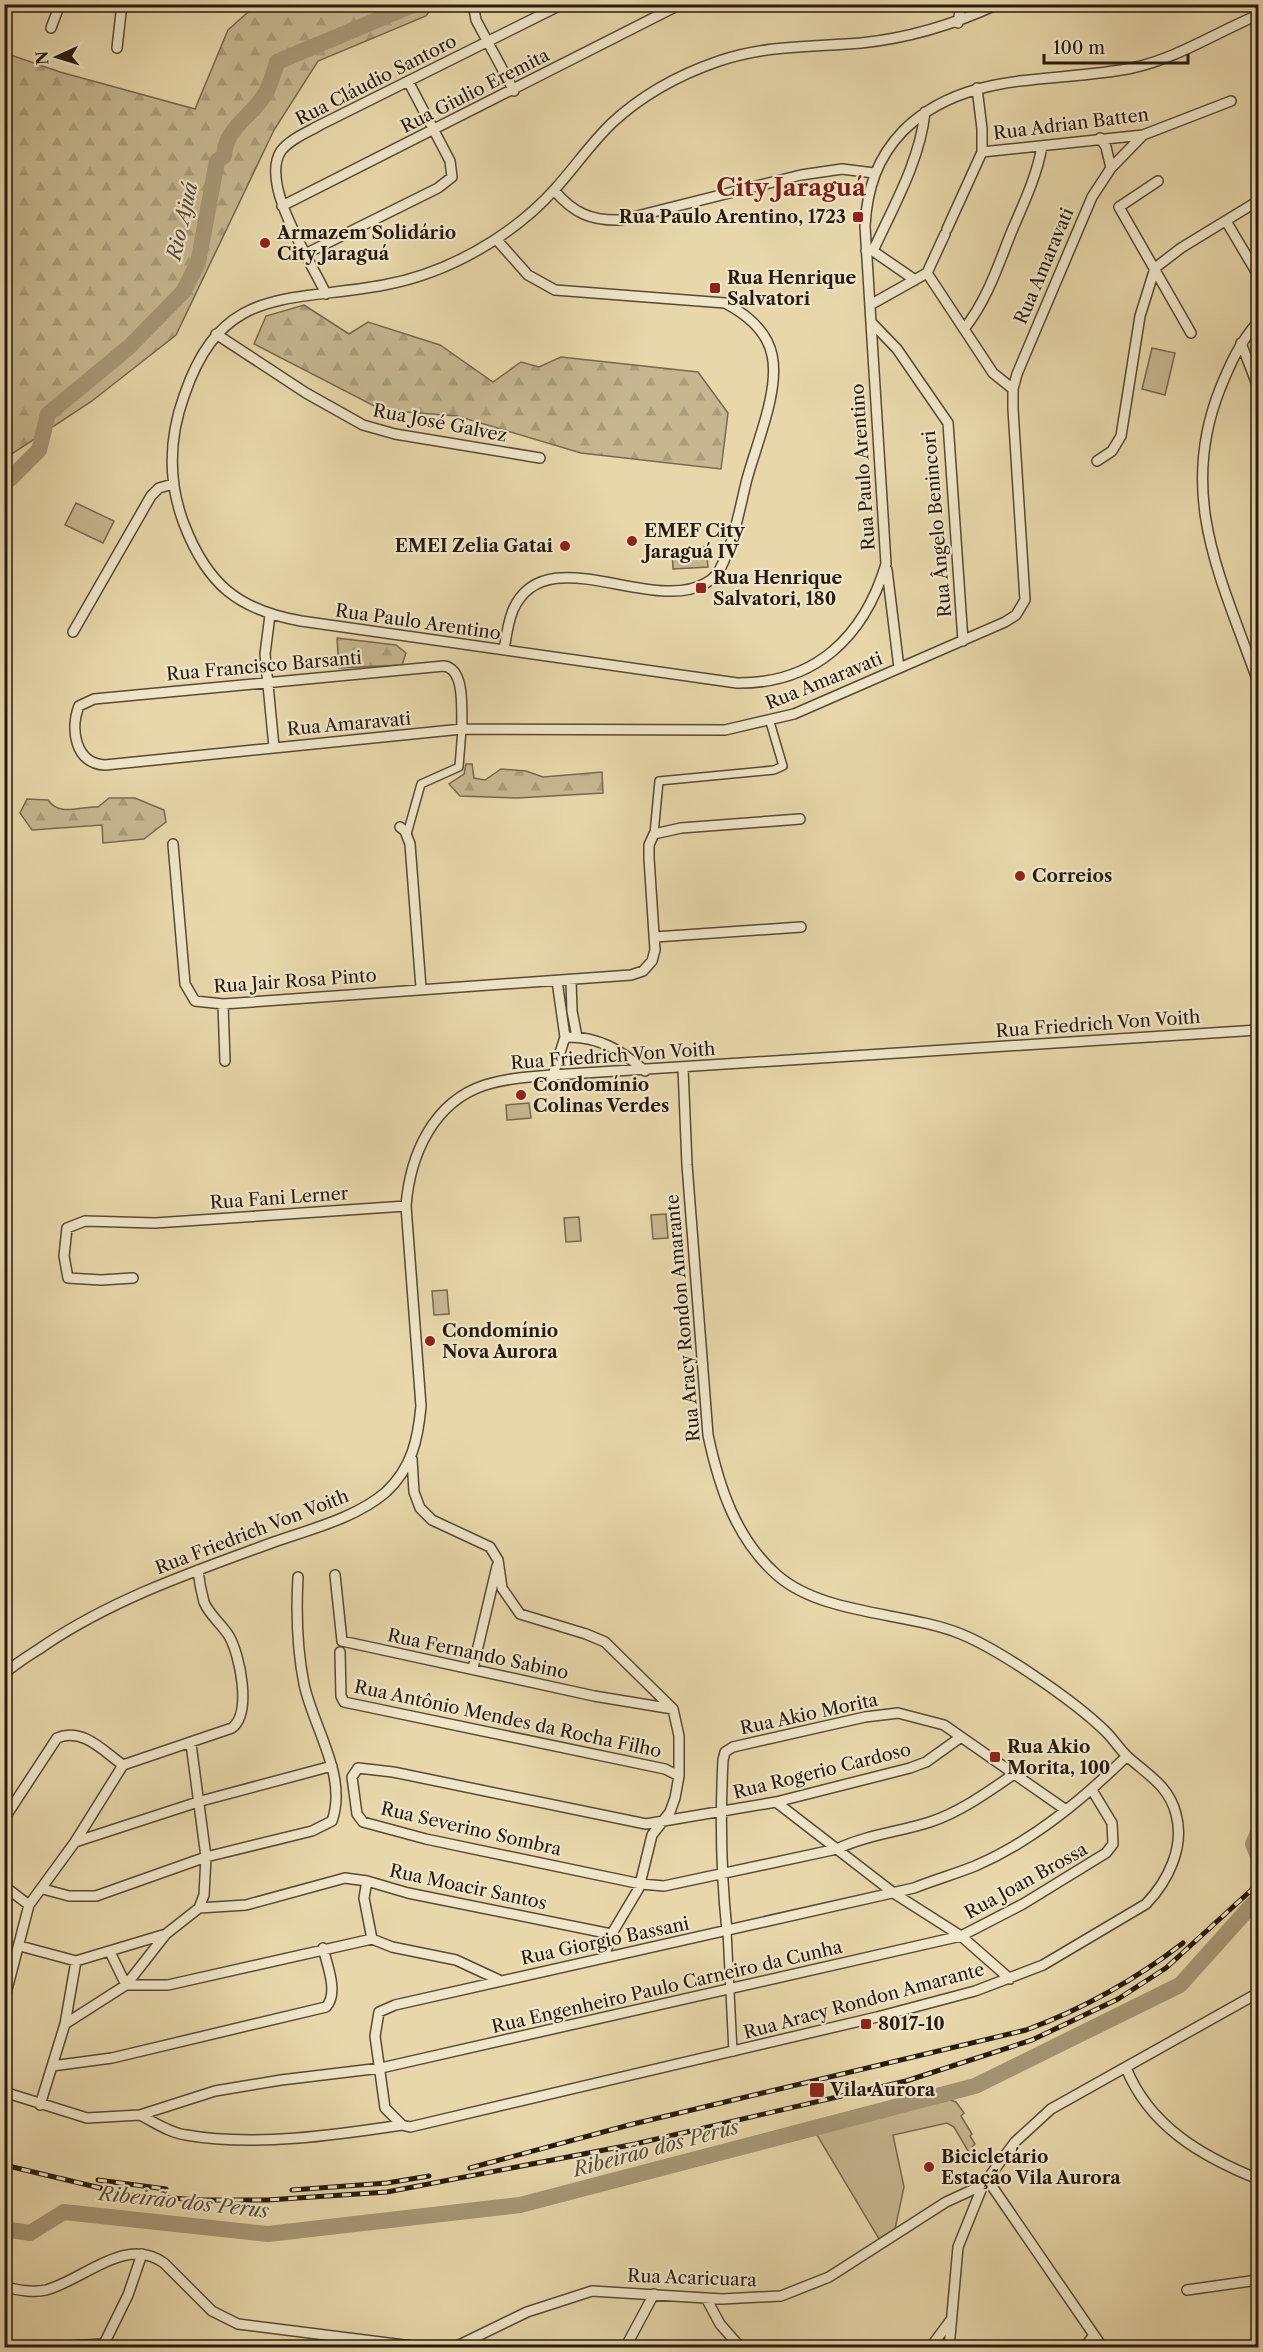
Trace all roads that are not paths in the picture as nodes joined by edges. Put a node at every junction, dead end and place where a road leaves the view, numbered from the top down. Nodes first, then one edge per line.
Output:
1 (60, 4) edge
2 (122, 4) edge
3 (473, 4) edge
4 (562, 4) edge
5 (681, 4) edge
6 (961, 4) edge
7 (995, 5) edge
8 (659, 9) edge
9 (1258, 15) edge
10 (958, 22) junction
11 (51, 28) dead end
12 (488, 42) junction
13 (117, 48) dead end
14 (408, 81) junction
15 (977, 88) junction
16 (514, 91) junction
17 (1231, 100) dead end
18 (925, 112) junction
19 (434, 131) junction
20 (1143, 135) junction
21 (1100, 138) junction
22 (1042, 146) junction
23 (982, 152) junction
24 (1111, 168) junction
25 (874, 173) junction
26 (1158, 181) dead end
27 (554, 190) junction
28 (1258, 201) edge
29 (282, 206) junction
30 (1226, 221) junction
31 (496, 239) junction
32 (870, 251) junction
33 (307, 254) junction
34 (1155, 268) junction
35 (927, 273) junction
36 (1258, 275) edge
37 (915, 280) junction
38 (326, 294) junction
39 (870, 305) junction
40 (871, 322) junction
41 (1258, 322) edge
42 (964, 329) junction
43 (1191, 333) dead end
44 (216, 334) junction
45 (1241, 343) junction
46 (1258, 387) edge
47 (1013, 389) junction
48 (540, 458) dead end
49 (1097, 461) dead end
50 (173, 484) junction
51 (886, 564) junction
52 (270, 615) junction
53 (73, 632) dead end
54 (963, 641) junction
55 (504, 650) junction
56 (899, 668) junction
57 (268, 682) junction
58 (1258, 682) edge
59 (770, 722) junction
60 (462, 729) junction
61 (274, 747) junction
62 (91, 762) joint
63 (800, 819) dead end
64 (404, 831) joint
65 (653, 837) junction
66 (173, 844) dead end
67 (801, 927) dead end
68 (655, 937) junction
69 (571, 980) junction
70 (557, 981) junction
71 (421, 988) junction
72 (223, 1004) junction
73 (1258, 1030) edge
74 (577, 1036) junction
75 (565, 1037) junction
76 (225, 1061) dead end
77 (683, 1068) junction
78 (645, 1071) junction
79 (554, 1075) junction
80 (406, 1206) junction
81 (133, 1278) dead end
82 (412, 1457) junction
83 (498, 1560) junction
84 (198, 1570) junction
85 (335, 1575) dead end
86 (298, 1578) dead end
87 (340, 1652) dead end
88 (473, 1668) junction
89 (4, 1674) edge
90 (673, 1709) junction
91 (961, 1737) junction
92 (191, 1744) junction
93 (1127, 1756) junction
94 (123, 1765) junction
95 (332, 1766) junction
96 (1014, 1774) junction
97 (679, 1776) junction
98 (1092, 1790) junction
99 (201, 1801) junction
100 (776, 1802) junction
101 (1066, 1810) junction
102 (720, 1813) junction
103 (4, 1819) edge
104 (662, 1823) junction
105 (75, 1842) junction
106 (837, 1849) junction
107 (206, 1857) junction
108 (721, 1874) junction
109 (367, 1881) junction
110 (641, 1884) junction
111 (4, 1886) edge
112 (42, 1889) junction
113 (895, 1894) junction
114 (29, 1905) junction
115 (199, 1908) junction
116 (727, 1931) junction
117 (166, 1934) junction
118 (612, 1934) junction
119 (961, 1936) junction
120 (372, 1939) junction
121 (20, 1946) junction
122 (323, 1948) junction
123 (110, 1952) junction
124 (604, 1958) junction
125 (76, 1961) junction
126 (1010, 1979) junction
127 (499, 1980) junction
128 (126, 1985) junction
129 (731, 1990) junction
130 (1258, 1993) edge
131 (4, 2001) edge
132 (65, 2024) junction
133 (733, 2052) junction
134 (52, 2066) junction
135 (381, 2068) junction
136 (1126, 2068) junction
137 (4, 2092) edge
138 (40, 2105) junction
139 (140, 2115) junction
140 (402, 2125) junction
141 (1258, 2179) edge
142 (985, 2182) junction
143 (142, 2254) junction
144 (1258, 2280) edge
145 (4, 2287) edge
146 (1187, 2290) dead end
147 (654, 2294) junction
148 (706, 2298) junction
149 (952, 2319) junction
150 (1094, 2335) junction
151 (102, 2346) edge
152 (36, 2348) edge
153 (428, 2348) edge
154 (453, 2348) edge
155 (625, 2348) edge
156 (741, 2348) edge
157 (930, 2348) edge
158 (949, 2348) edge
159 (1084, 2348) edge
160 (1103, 2348) edge

1 - 11 street
2 - 13 street
3 - 12 street
4 - 12 street, Rua Cláudio Santoro
5 - 8 street, Rua Giulio Eremita
6 - 10 street
7 - 10 street, Rua Paulo Arentino
8 - 16 street, Rua Giulio Eremita
9 - 15 street, Rua Paulo Arentino
10 - 27 street, Rua Paulo Arentino
12 - 14 street, Rua Cláudio Santoro
12 - 16 street
14 - 19 street
14 - 29 street, Rua Cláudio Santoro
15 - 18 street, Rua Paulo Arentino
15 - 23 street
16 - 19 street, Rua Giulio Eremita
17 - 20 street, Rua Adrian Batten
18 - 25 street, Rua Paulo Arentino
18 - 32 street
19 - 29 street, Rua Giulio Eremita
19 - 33 street
20 - 21 street, Rua Adrian Batten
20 - 24 street, Rua Amaravati
21 - 22 street, Rua Adrian Batten
21 - 24 street
22 - 23 street, Rua Adrian Batten
22 - 42 street
23 - 35 street
24 - 47 street, Rua Amaravati
25 - 27 street
25 - 32 street, Rua Paulo Arentino
26 - 34 street
27 - 31 street, Rua Paulo Arentino
28 - 30 street
29 - 33 street, Rua Cláudio Santoro
30 - 34 street
30 - 36 street
31 - 38 street, Rua Paulo Arentino
31 - 55 street
32 - 37 street
32 - 39 street, Rua Paulo Arentino
33 - 38 street, Rua Cláudio Santoro
34 - 43 street
34 - 49 street
35 - 37 street
35 - 42 street
37 - 39 street
38 - 44 street, Rua Paulo Arentino
39 - 40 street, Rua Paulo Arentino
40 - 51 street, Rua Paulo Arentino
40 - 54 street, Rua Ângelo Benincori
41 - 45 street
42 - 47 street
44 - 48 street, Rua José Galvez
44 - 50 street, Rua Paulo Arentino
45 - 46 street
45 - 58 street
47 - 54 street, Rua Amaravati
50 - 52 street, Rua Paulo Arentino
50 - 53 street
51 - 55 street, Rua Paulo Arentino
51 - 56 street
52 - 55 street, Rua Paulo Arentino
52 - 57 street
54 - 56 street, Rua Amaravati
56 - 59 street, Rua Amaravati
57 - 60 street, Rua Francisco Barsanti
57 - 61 street
57 - 62 street, Rua Francisco Barsanti
59 - 60 street, Rua Amaravati
59 - 65 street
60 - 61 street, Rua Amaravati
60 - 64 street
61 - 62 street, Rua Amaravati
63 - 65 street
64 - 71 street
65 - 68 street, Rua Jair Rosa Pinto
66 - 72 street, Rua Jair Rosa Pinto
67 - 68 street
68 - 69 street, Rua Jair Rosa Pinto
69 - 70 street, Rua Jair Rosa Pinto
69 - 74 street
70 - 71 street, Rua Jair Rosa Pinto
70 - 75 street
71 - 72 street, Rua Jair Rosa Pinto
72 - 76 street
73 - 77 street, Rua Friedrich Von Voith
74 - 75 street
74 - 78 street
75 - 79 street
77 - 78 street, Rua Friedrich Von Voith
77 - 93 street, Rua Aracy Rondon Amarante
78 - 79 street, Rua Friedrich Von Voith
79 - 80 street, Rua Friedrich Von Voith
80 - 81 street, Rua Fani Lerner
80 - 82 street, Rua Friedrich Von Voith
82 - 83 street
82 - 84 street, Rua Friedrich Von Voith
83 - 88 street
83 - 90 street
84 - 89 street, Rua Friedrich Von Voith
84 - 92 street
85 - 88 street, Rua Fernando Sabino
86 - 95 street
87 - 97 street, Rua Antônio Mendes da Rocha Filho
88 - 90 street, Rua Fernando Sabino
90 - 97 street
91 - 96 street, Rua Akio Morita
91 - 100 street, Rua Rogerio Cardoso
91 - 102 street, Rua Akio Morita
92 - 94 street
92 - 99 street
93 - 98 street
93 - 126 street, Rua Aracy Rondon Amarante
94 - 103 street
94 - 105 street
95 - 99 street
95 - 107 street
96 - 101 street, Rua Akio Morita
96 - 106 street, Rua Severino Sombra
97 - 104 street
98 - 101 street, Rua Giorgio Bassani
98 - 119 street, Rua Joan Brossa
99 - 105 street
99 - 107 street
100 - 102 street, Rua Rogerio Cardoso
100 - 106 street
101 - 113 street, Rua Giorgio Bassani
102 - 104 street, Rua Rogerio Cardoso
102 - 108 street, Rua Akio Morita
104 - 110 street
104 - 110 street, Rua Severino Sombra
105 - 112 street
106 - 108 street, Rua Severino Sombra
106 - 113 street
107 - 112 street
107 - 115 street
108 - 110 street, Rua Severino Sombra
108 - 116 street, Rua Akio Morita
109 - 115 street
109 - 118 street, Rua Moacir Santos
109 - 120 street, Rua Moacir Santos
110 - 118 street
111 - 114 street
112 - 114 street
113 - 116 street, Rua Giorgio Bassani
113 - 119 street
114 - 121 street
115 - 117 street
116 - 124 street, Rua Giorgio Bassani
116 - 129 street, Rua Akio Morita
117 - 123 street
117 - 128 street
118 - 124 street
119 - 126 street
119 - 129 street, Rua Engenheiro Paulo Carneiro da Cunha
120 - 122 street
120 - 127 street
121 - 125 street
121 - 131 street
122 - 128 street
122 - 134 street
123 - 125 street
123 - 128 street
124 - 127 street, Rua Giorgio Bassani
125 - 132 street
126 - 133 street, Rua Aracy Rondon Amarante
127 - 135 street, Rua Giorgio Bassani
128 - 132 street
129 - 133 street, Rua Akio Morita
129 - 135 street, Rua Engenheiro Paulo Carneiro da Cunha
130 - 136 street
132 - 134 street
133 - 140 street, Rua Aracy Rondon Amarante
134 - 138 street
135 - 139 street, Rua Engenheiro Paulo Carneiro da Cunha
135 - 140 street
136 - 141 street
136 - 142 street
137 - 138 street
138 - 139 street
139 - 140 street, Rua Aracy Rondon Amarante
142 - 148 street, Rua Acaricuara
142 - 149 street
142 - 150 street
143 - 145 street
143 - 151 street
143 - 153 street
144 - 146 street
147 - 148 street, Rua Acaricuara
147 - 154 street, Rua Acaricuara
147 - 155 street
148 - 156 street
149 - 157 street
149 - 158 street
150 - 159 street
150 - 160 street
151 - 152 street

